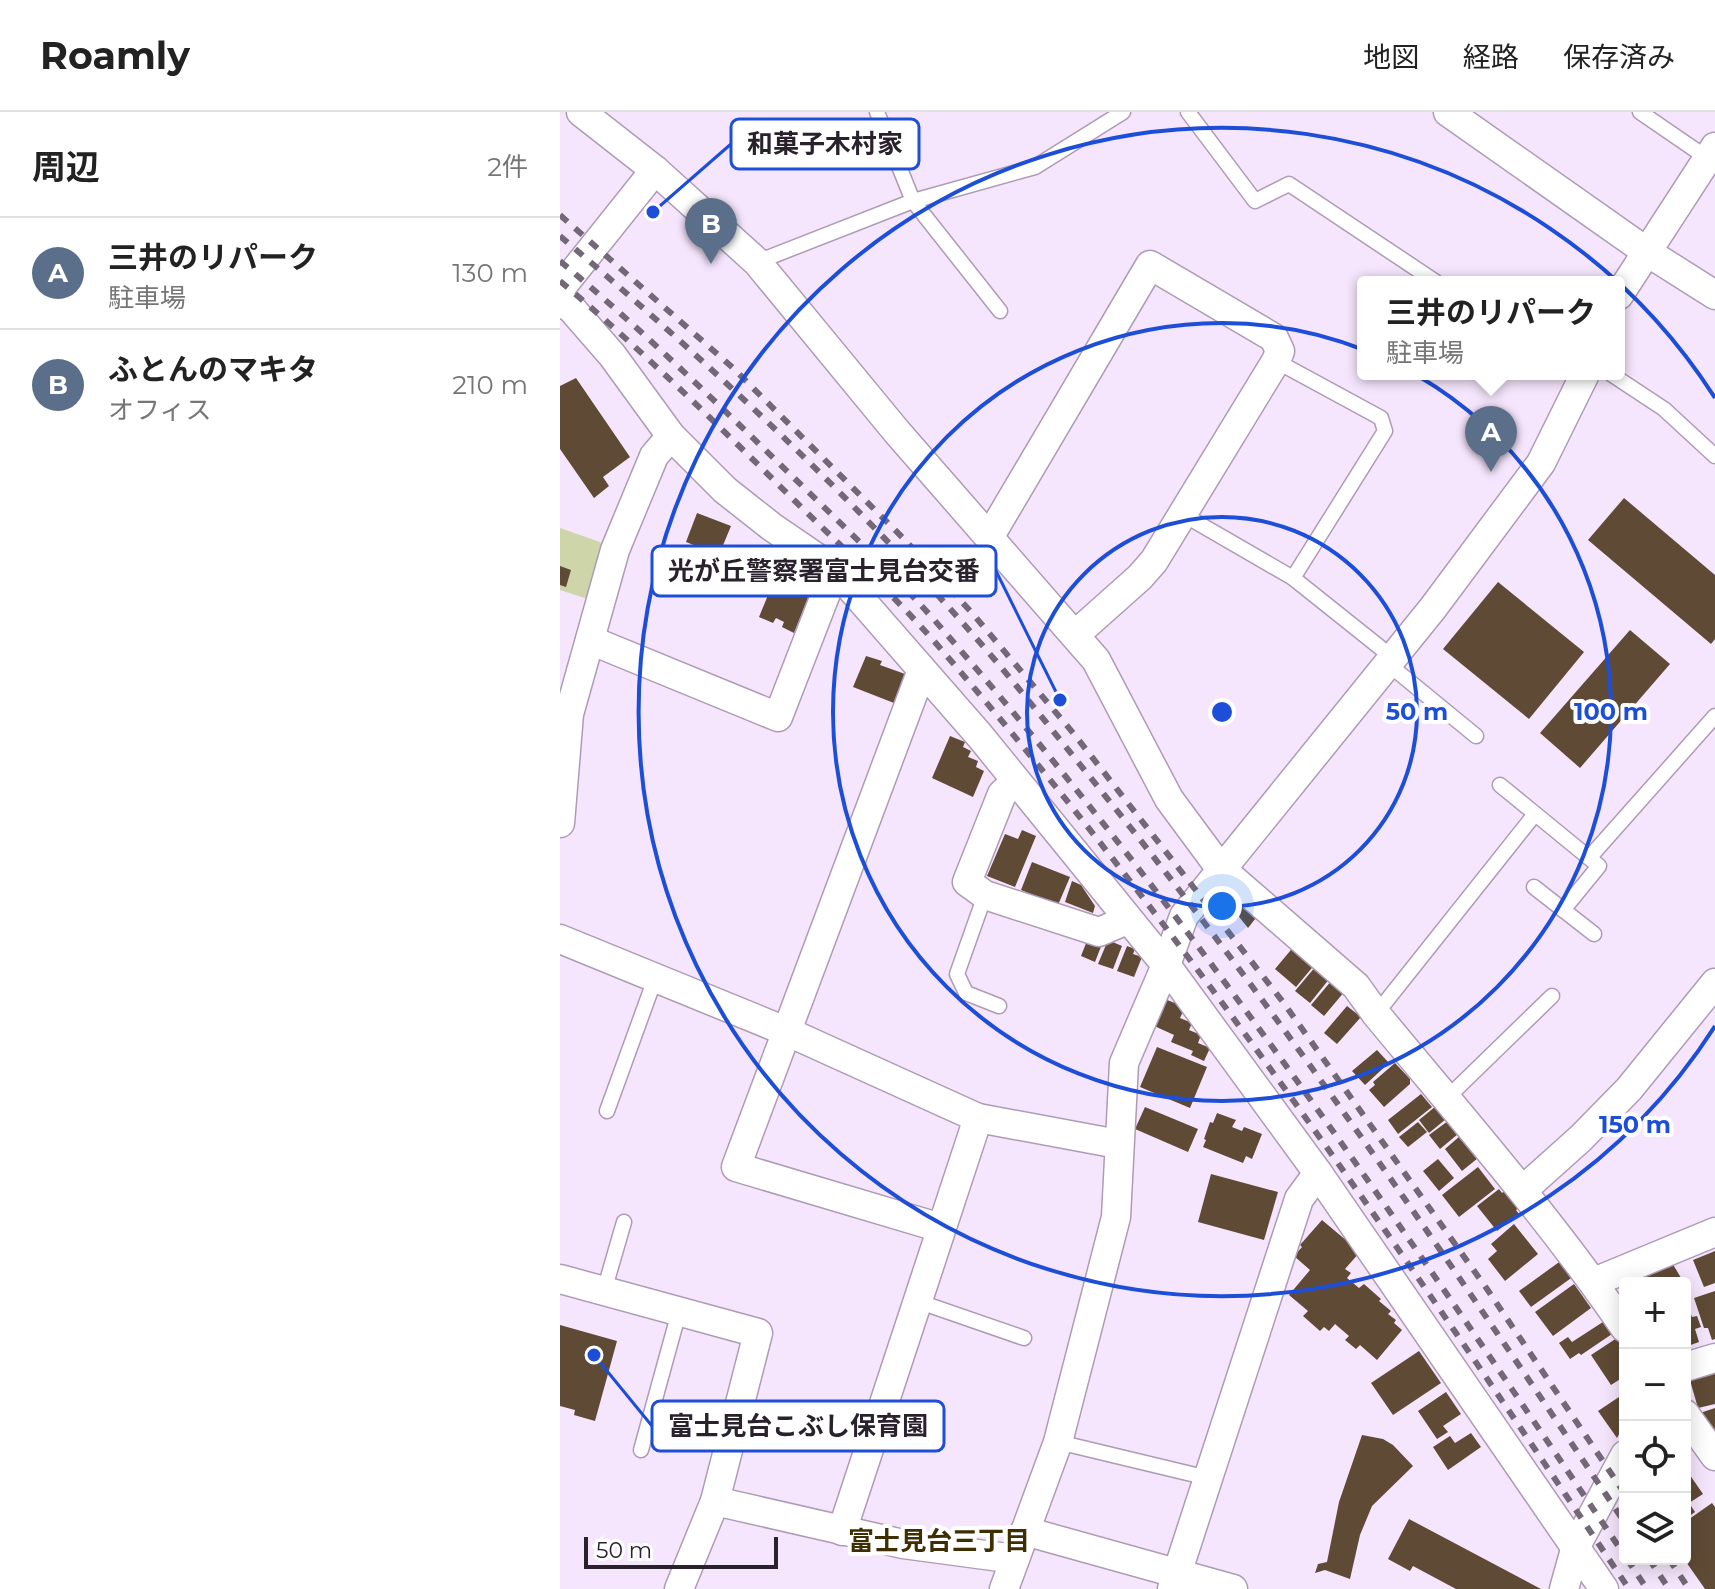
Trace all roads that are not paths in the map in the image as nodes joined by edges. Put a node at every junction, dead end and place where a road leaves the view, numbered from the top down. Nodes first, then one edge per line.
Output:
1 (877, 112) edge
2 (1123, 112) edge
3 (1188, 112) edge
4 (1448, 112) edge
5 (1640, 112) edge
6 (592, 114) edge
7 (1711, 152) edge
8 (655, 170) junction
9 (913, 201) junction
10 (1647, 252) junction
11 (757, 262) junction
12 (1427, 276) edge
13 (1625, 286) edge
14 (560, 289) edge
15 (1715, 295) edge
16 (560, 302) edge
17 (1000, 311) dead end
18 (1276, 361) junction
19 (1579, 380) edge
20 (1620, 380) edge
21 (671, 436) junction
22 (1715, 456) edge
23 (1184, 515) junction
24 (990, 536) junction
25 (835, 570) junction
26 (1293, 578) junction
27 (1076, 634) junction
28 (590, 640) junction
29 (1389, 660) junction
30 (922, 670) junction
31 (565, 712) edge
32 (1715, 716) edge
33 (1476, 736) dead end
34 (1016, 781) junction
35 (1500, 785) dead end
36 (1535, 814) junction
37 (560, 823) edge
38 (1589, 858) junction
39 (1220, 868) junction
40 (1534, 887) dead end
41 (985, 895) junction
42 (1563, 910) junction
43 (1127, 920) junction
44 (1594, 934) dead end
45 (560, 939) edge
46 (1166, 965) junction
47 (656, 976) junction
48 (1715, 983) edge
49 (1552, 996) dead end
50 (999, 1006) dead end
51 (1376, 1014) junction
52 (788, 1032) junction
53 (1446, 1099) junction
54 (607, 1111) dead end
55 (978, 1118) junction
56 (1118, 1144) junction
57 (1318, 1173) junction
58 (1523, 1190) junction
59 (624, 1222) dead end
60 (941, 1228) junction
61 (1715, 1232) edge
62 (560, 1279) edge
63 (1594, 1282) junction
64 (604, 1291) junction
65 (917, 1301) junction
66 (679, 1312) junction
67 (1619, 1319) edge
68 (1024, 1338) dead end
69 (1715, 1358) edge
70 (1691, 1365) edge
71 (1690, 1421) edge
72 (1058, 1442) junction
73 (641, 1450) dead end
74 (1715, 1456) edge
75 (1619, 1466) edge
76 (1208, 1478) junction
77 (715, 1501) junction
78 (842, 1531) junction
79 (1025, 1531) junction
80 (1576, 1546) junction
81 (1015, 1559) junction
82 (1174, 1581) edge
83 (679, 1589) edge
84 (1004, 1589) edge
85 (1233, 1589) edge
86 (1564, 1589) edge
87 (1604, 1589) edge

1 - 9 lane
2 - 9 lane
3 - 12 lane
4 - 10 street
5 - 7 lane
6 - 8 street
7 - 10 street
8 - 11 street
8 - 14 street
9 - 11 lane
9 - 17 lane
10 - 13 street
10 - 15 street
11 - 24 street
16 - 21 street
18 - 23 street
18 - 24 street
18 - 26 lane
19 - 29 street
20 - 22 lane
21 - 25 street
21 - 28 street
23 - 26 lane
23 - 27 street
24 - 27 street
25 - 28 street
25 - 30 street
26 - 29 lane
27 - 39 street
28 - 31 street
29 - 33 lane
29 - 39 street
30 - 34 street
30 - 52 street
31 - 37 street
32 - 38 lane
34 - 41 street
34 - 43 street
35 - 36 lane
36 - 38 lane
36 - 51 lane
38 - 42 lane
39 - 46 street
39 - 51 street
40 - 42 lane
41 - 43 street
41 - 50 lane
42 - 44 lane
43 - 46 street
45 - 47 street
46 - 56 street
46 - 57 street
47 - 52 street
47 - 54 lane
48 - 58 street
49 - 53 lane
51 - 53 street
52 - 55 street
52 - 60 street
53 - 58 street
55 - 56 street
55 - 60 street
56 - 72 street
57 - 76 street
57 - 80 street
58 - 63 street
59 - 64 lane
60 - 65 street
61 - 63 street
62 - 64 street
63 - 67 street
64 - 66 street
65 - 68 lane
65 - 78 street
66 - 73 lane
66 - 77 street
69 - 70 street
71 - 74 street
72 - 76 lane
72 - 79 street
75 - 80 street
76 - 82 street
77 - 78 street
77 - 83 street
78 - 81 street
79 - 81 street
79 - 82 street
80 - 86 street
80 - 87 street
81 - 84 street
82 - 85 street

